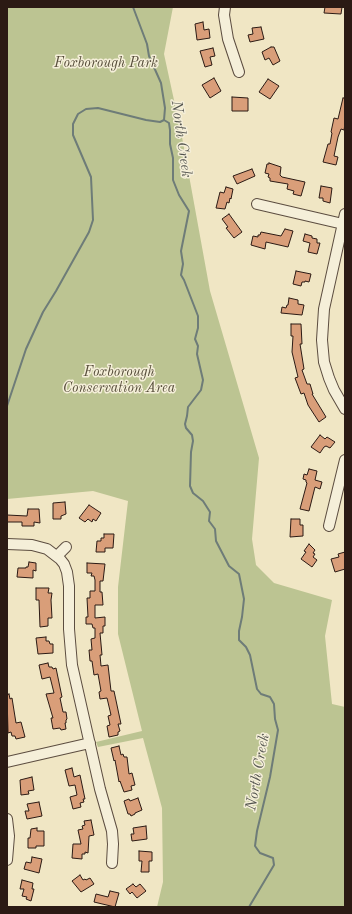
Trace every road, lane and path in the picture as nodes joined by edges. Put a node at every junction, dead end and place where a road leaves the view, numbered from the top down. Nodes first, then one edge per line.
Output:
1 (225, 7) edge
2 (239, 72) dead end
3 (257, 204) dead end
4 (344, 219) edge
5 (345, 409) edge
6 (345, 460) edge
7 (329, 526) dead end
8 (7, 544) edge
9 (66, 547) dead end
10 (57, 556) junction
11 (90, 743) junction
12 (7, 762) edge
13 (7, 819) edge
14 (7, 860) edge
15 (112, 863) dead end

1 - 2 street
3 - 4 street
4 - 5 street
6 - 7 street
8 - 10 street
9 - 10 street
10 - 11 street
11 - 12 street
11 - 15 street
13 - 14 street

